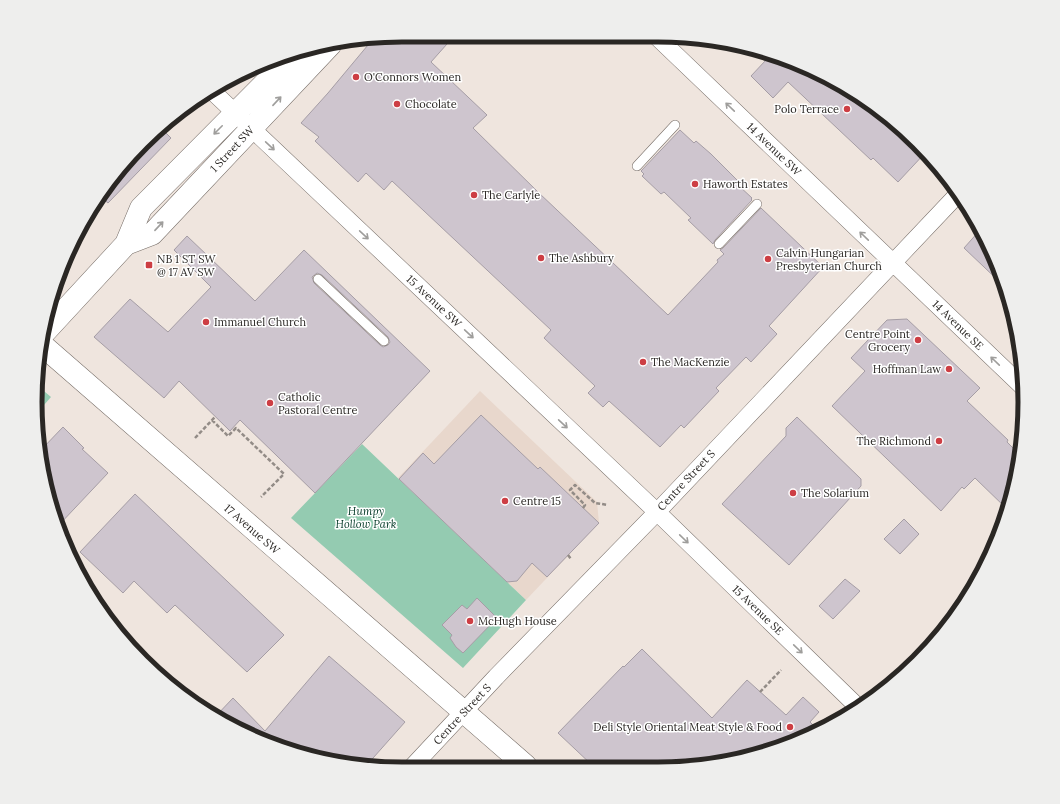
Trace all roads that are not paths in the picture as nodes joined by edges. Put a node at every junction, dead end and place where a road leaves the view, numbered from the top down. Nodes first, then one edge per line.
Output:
1 (662, 42) edge
2 (325, 51) edge
3 (288, 60) edge
4 (215, 94) edge
5 (234, 113) junction
6 (675, 125) dead end
7 (251, 129) junction
8 (637, 166) dead end
9 (954, 198) edge
10 (757, 204) dead end
11 (126, 244) junction
12 (719, 244) dead end
13 (893, 263) junction
14 (318, 279) dead end
15 (50, 326) edge
16 (384, 342) dead end
17 (46, 348) edge
18 (1017, 381) edge
19 (656, 512) junction
20 (854, 703) edge
21 (464, 713) junction
22 (417, 762) edge
23 (521, 762) edge

13 -> 1 street, 14 Avenue SW
7 -> 2 street, 1 Street SW
3 - 5 street, 1 Street SW
4 - 5 street, 15 Avenue SW
5 - 7 street, 15 Avenue SW
5 -> 11 street, 1 Street SW
6 - 8 lane
11 -> 7 street, 1 Street SW
7 -> 19 street, 15 Avenue SW
9 - 13 street, Centre Street S
10 - 12 lane
11 - 15 street, 1 Street SW
18 -> 13 street, 14 Avenue SE
13 - 19 street, Centre Street S
14 - 16 lane
17 - 21 street, 17 Avenue SW
19 -> 20 street, 15 Avenue SE
19 - 21 street, Centre Street S
21 - 22 street, Centre Street S
21 - 23 street, 17 Avenue SW

